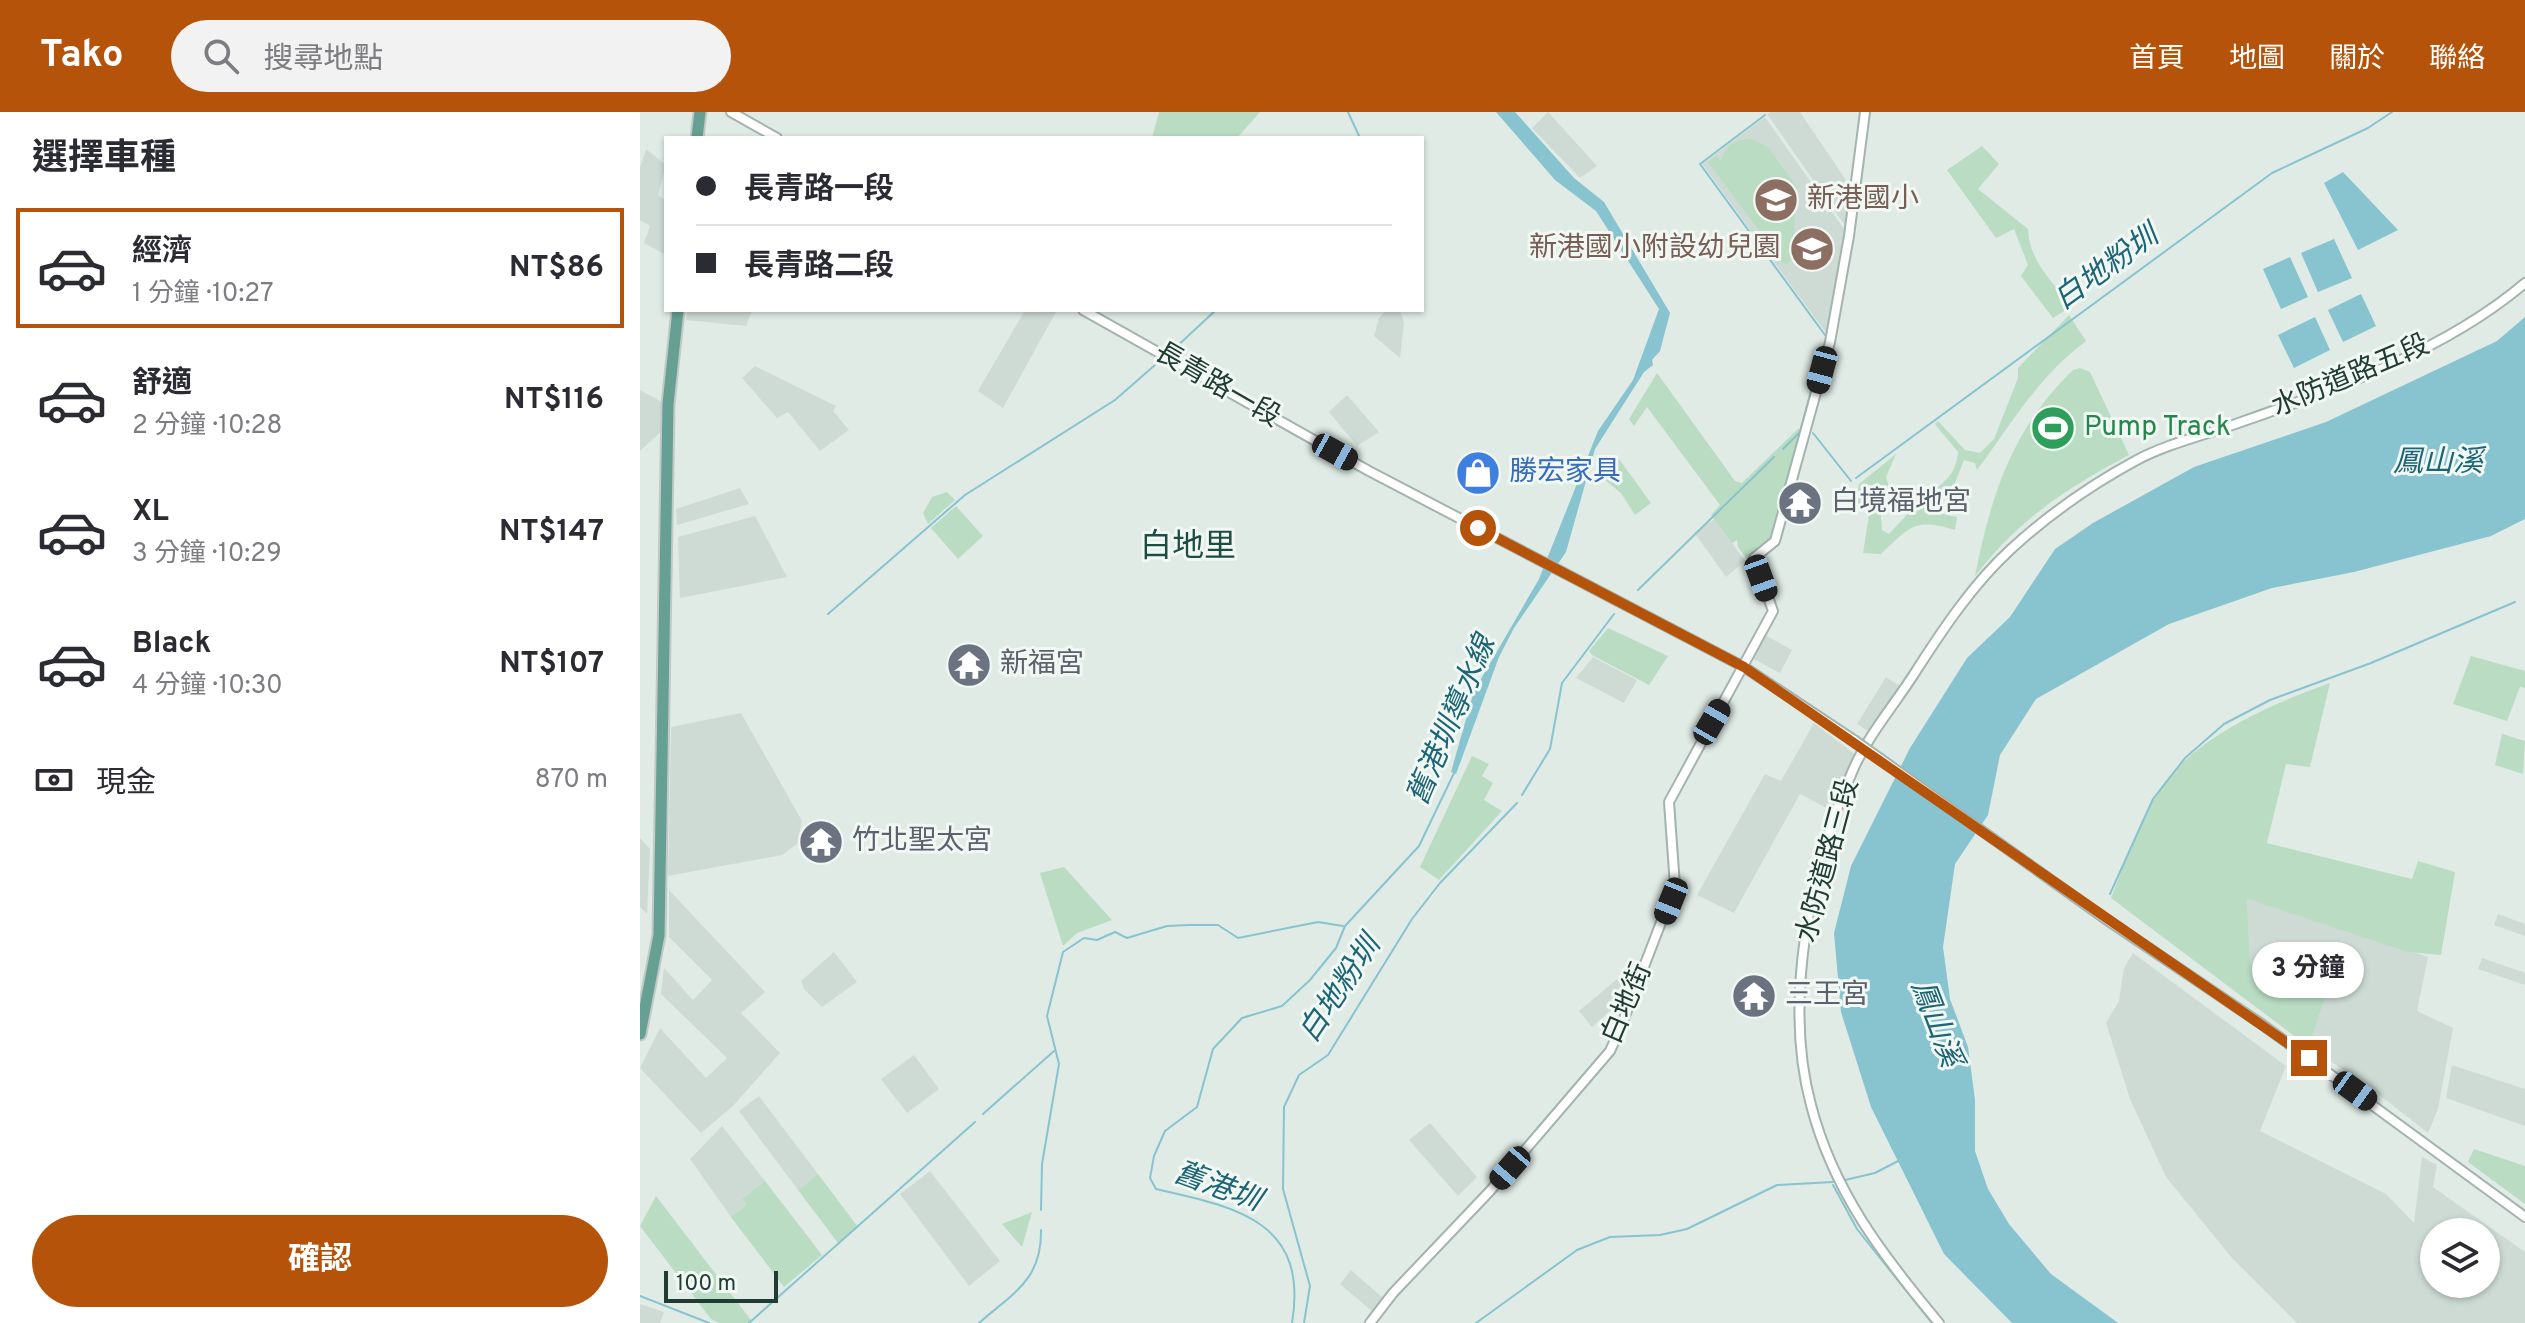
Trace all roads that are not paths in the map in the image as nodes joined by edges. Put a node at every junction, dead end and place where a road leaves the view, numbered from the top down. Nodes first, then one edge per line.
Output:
1 (700, 112) edge
2 (731, 112) edge
3 (1865, 112) edge
4 (697, 136) edge
5 (773, 136) edge
6 (2525, 283) edge
7 (678, 312) edge
8 (1087, 312) edge
9 (1744, 667) junction
10 (1867, 747) joint
11 (640, 1034) edge
12 (2525, 1217) edge
13 (1370, 1323) edge
14 (1939, 1323) edge

1 - 4 main road
2 - 5 street
3 - 9 street, 白地街
6 - 10 street, 水防道路五段
7 - 11 main road
8 - 9 street, 長青路一段
9 - 12 street, 長青路一段, bridge
9 - 13 street, 白地街
10 - 14 street, 水防道路三段

